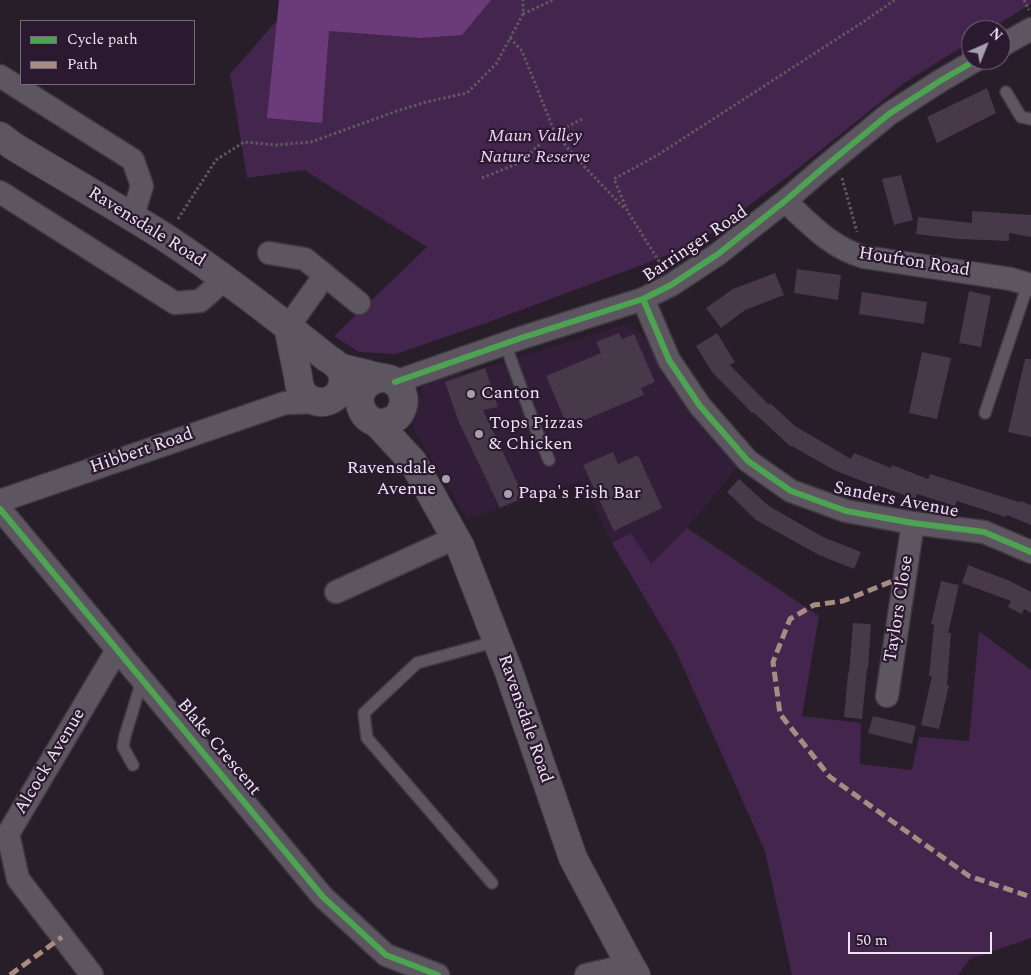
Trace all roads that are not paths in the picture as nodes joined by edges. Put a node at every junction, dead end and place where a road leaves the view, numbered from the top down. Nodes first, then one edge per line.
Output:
1 (1031, 29) edge
2 (1011, 40) edge
3 (961, 69) edge
4 (0, 76) edge
5 (1006, 92) dead end
6 (1031, 119) edge
7 (0, 136) edge
8 (0, 192) edge
9 (785, 200) junction
10 (132, 218) junction
11 (269, 252) dead end
12 (326, 275) junction
13 (225, 279) junction
14 (1030, 284) edge
15 (643, 299) junction
16 (360, 303) dead end
17 (288, 327) junction
18 (505, 344) junction
19 (333, 362) junction
20 (294, 388) junction
21 (391, 398) junction
22 (326, 400) junction
23 (985, 413) dead end
24 (550, 460) dead end
25 (0, 500) edge
26 (0, 509) edge
27 (913, 523) junction
28 (456, 538) junction
29 (1031, 552) edge
30 (336, 592) dead end
31 (497, 641) junction
32 (117, 650) junction
33 (142, 680) junction
34 (887, 696) dead end
35 (133, 765) dead end
36 (492, 883) dead end
37 (633, 970) edge
38 (595, 974) edge
39 (92, 975) edge
40 (438, 975) edge

1 - 2 street
3 - 9 street, Barringer Road
4 - 10 street
5 - 6 lane
7 - 10 main road, Ravensdale Road
8 - 13 street
9 - 14 street, Houfton Road
9 - 15 street, Barringer Road
10 - 13 main road, Ravensdale Road
11 - 12 street
12 - 16 street
12 - 17 street
13 - 17 main road, Ravensdale Road
14 - 23 lane
15 - 18 street, Barringer Road
15 - 27 street, Sanders Avenue
17 - 19 main road, Ravensdale Road
17 - 20 main road
18 - 21 street, Barringer Road
18 - 24 lane
19 - 20 main road
19 - 21 main road, Ravensdale Road
19 - 22 main road
20 - 22 main road
20 - 25 street, Hibbert Road
21 - 22 main road
21 - 28 main road, Ravensdale Road
26 - 32 street, Blake Crescent
27 - 29 street, Sanders Avenue
27 - 34 street, Taylors Close
28 - 30 street
28 - 31 main road, Ravensdale Road
31 - 36 lane
31 - 37 main road, Ravensdale Road
32 - 33 street, Blake Crescent
32 - 39 street, Alcock Avenue
33 - 35 lane
33 - 40 street, Blake Crescent
37 - 38 street

